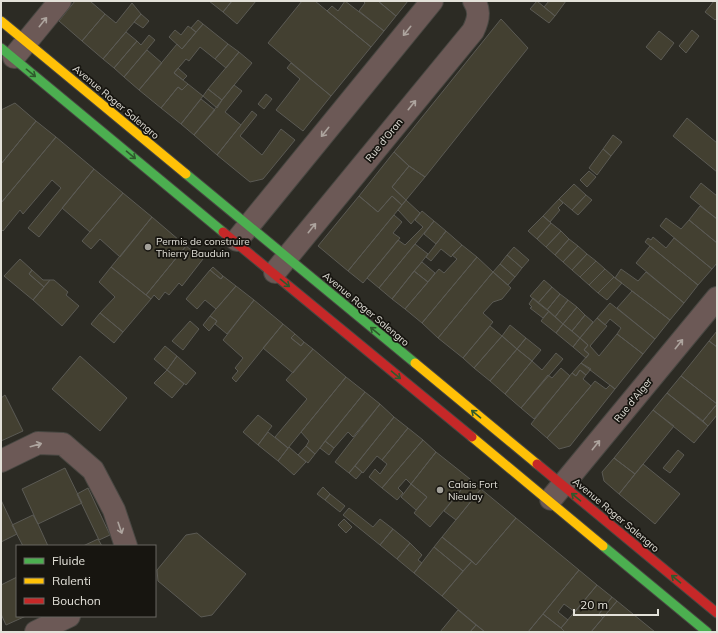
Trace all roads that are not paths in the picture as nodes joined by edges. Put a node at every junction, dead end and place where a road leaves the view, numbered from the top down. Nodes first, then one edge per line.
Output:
1 (60, 1) edge
2 (432, 1) edge
3 (474, 1) edge
4 (1, 21) edge
5 (14, 50) edge
6 (242, 234) junction
7 (280, 266) junction
8 (717, 298) edge
9 (1, 461) edge
10 (556, 494) junction
11 (126, 545) edge
12 (717, 613) edge
13 (67, 617) edge
14 (36, 632) edge
15 (707, 632) edge

5 -> 1 street
2 -> 6 street
7 -> 3 street, Rue d'Oran
4 - 5 main road, Avenue Roger Salengro
5 -> 6 main road, Avenue Roger Salengro
5 - 6 main road, Avenue Roger Salengro
6 - 7 main road, Avenue Roger Salengro
6 - 7 main road, Avenue Roger Salengro
7 -> 10 main road, Avenue Roger Salengro
10 -> 7 main road, Avenue Roger Salengro
10 -> 8 street, Rue d'Alger
9 -> 11 street
12 -> 10 main road, Avenue Roger Salengro
10 - 15 main road, Avenue Roger Salengro
13 - 14 street

